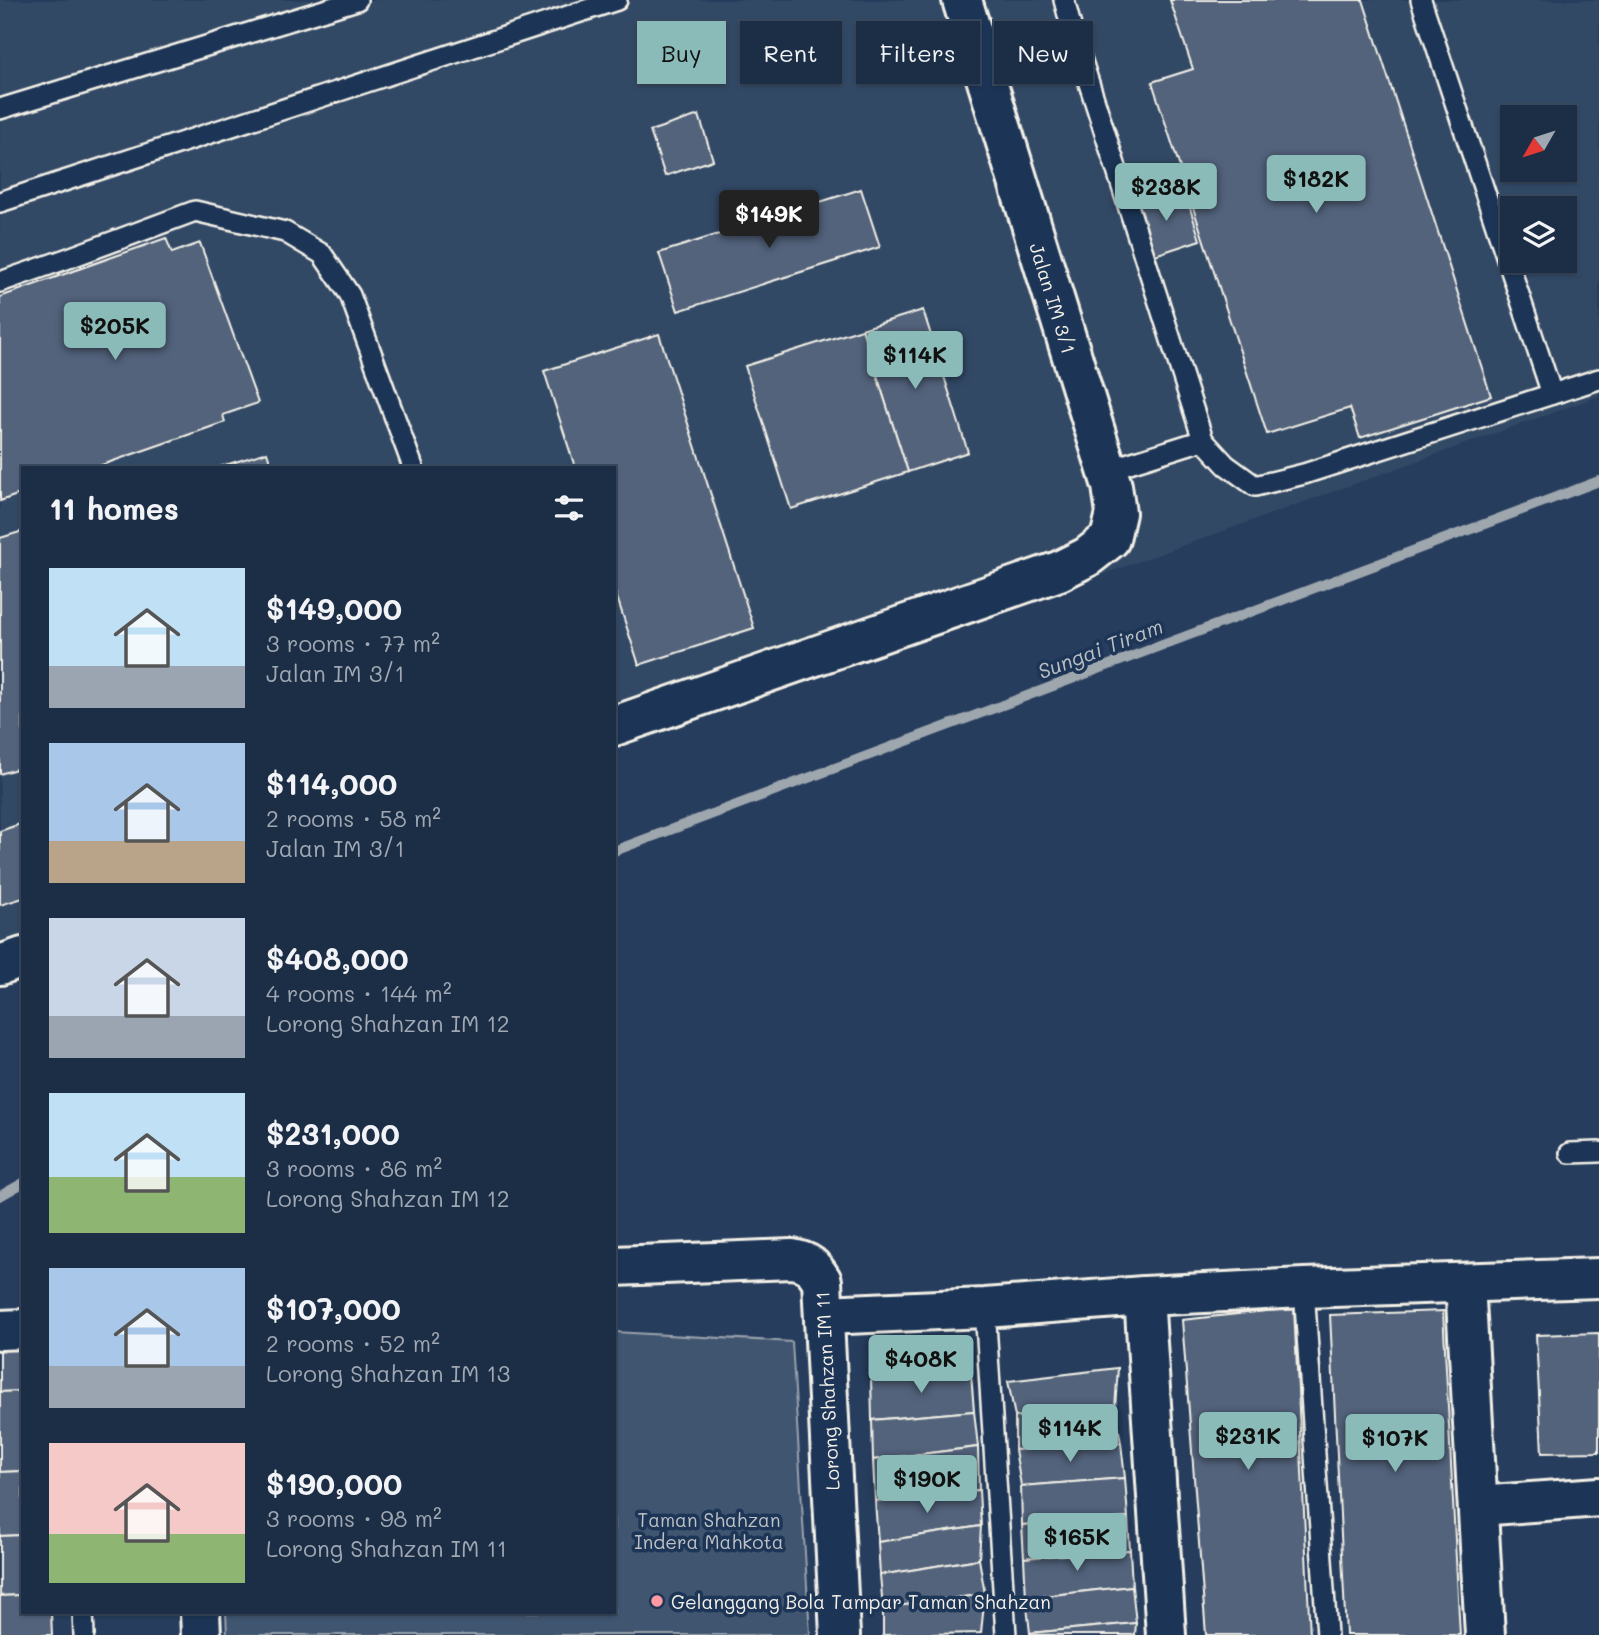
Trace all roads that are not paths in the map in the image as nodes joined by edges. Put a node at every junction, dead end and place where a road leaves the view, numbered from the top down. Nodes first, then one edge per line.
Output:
1 (357, 0) edge
2 (617, 0) edge
3 (962, 0) edge
4 (1064, 0) edge
5 (1421, 0) edge
6 (968, 21) edge
7 (1070, 21) edge
8 (980, 60) edge
9 (1089, 84) edge
10 (0, 109) edge
11 (0, 202) edge
12 (0, 282) edge
13 (1599, 379) edge
14 (1552, 394) junction
15 (1203, 440) junction
16 (413, 466) edge
17 (1107, 470) junction
18 (616, 725) edge
19 (1599, 1152) edge
20 (1570, 1153) dead end
21 (616, 1266) edge
22 (1599, 1278) edge
23 (1465, 1283) junction
24 (1304, 1288) junction
25 (1144, 1296) junction
26 (985, 1308) junction
27 (824, 1315) junction
28 (21, 1329) edge
29 (0, 1330) edge
30 (1599, 1497) edge
31 (1478, 1506) junction
32 (83, 1614) edge
33 (200, 1614) edge
34 (84, 1635) edge
35 (201, 1635) edge
36 (840, 1635) edge
37 (1006, 1635) edge
38 (1166, 1635) edge
39 (1327, 1635) edge
40 (1485, 1635) edge

1 - 10 lane
2 - 11 lane
3 - 6 street, Jalan IM 3/1
4 - 7 lane
5 - 14 lane
8 - 17 street, Jalan IM 3/1
9 - 15 lane
12 - 16 lane
13 - 14 lane
14 - 15 lane
15 - 17 lane
17 - 18 street, Jalan IM 3/1
19 - 20 lane
21 - 27 street, Lorong Shahzan IM 11
22 - 23 street
23 - 24 street
23 - 31 street
24 - 25 street
24 - 39 lane
25 - 26 street
25 - 38 street
26 - 27 street
26 - 37 lane
27 - 36 street, Lorong Shahzan IM 11
28 - 29 street
30 - 31 street
31 - 40 street
32 - 34 lane
33 - 35 street

